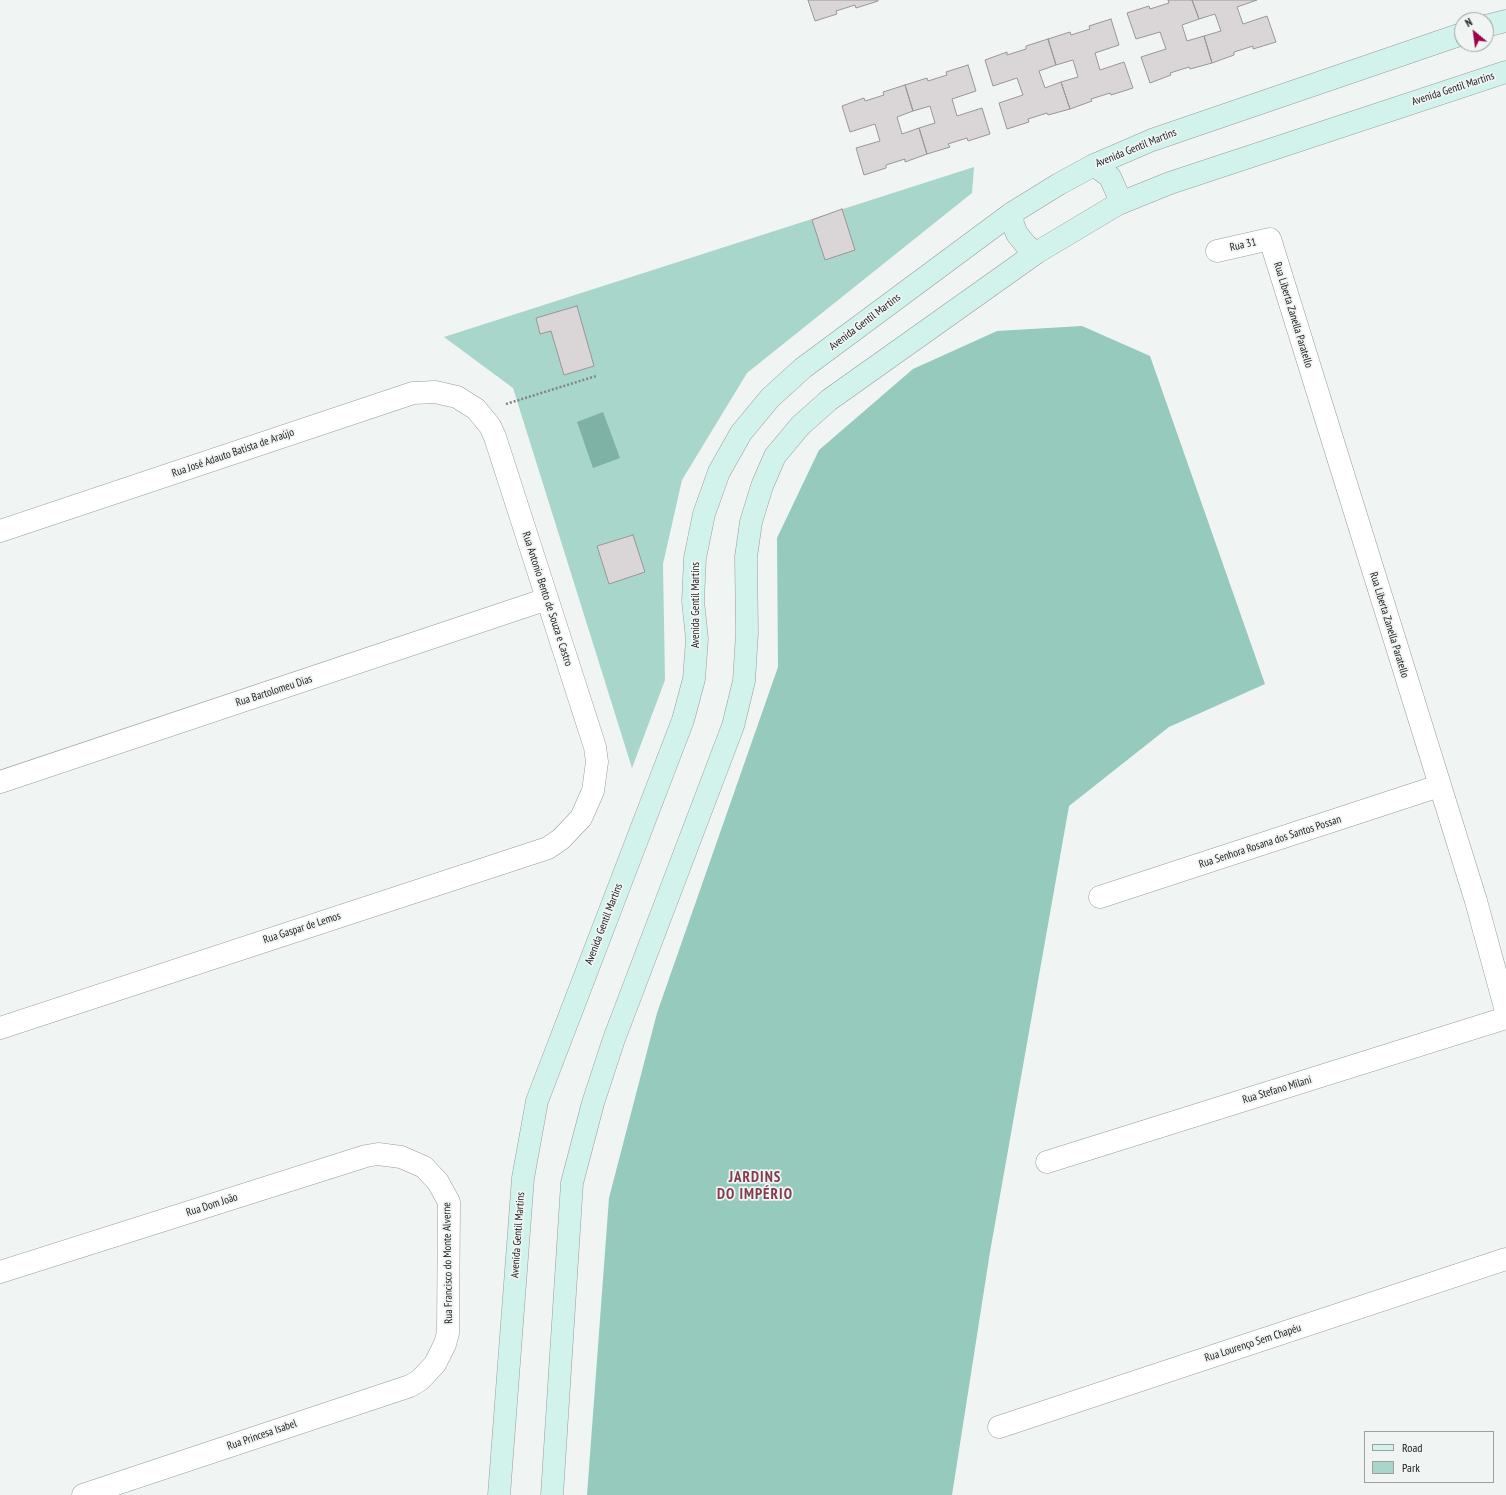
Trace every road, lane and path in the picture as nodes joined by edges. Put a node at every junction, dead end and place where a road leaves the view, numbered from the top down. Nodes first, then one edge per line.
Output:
1 (1506, 21) edge
2 (1494, 24) edge
3 (1454, 37) edge
4 (1506, 72) edge
5 (1094, 165) junction
6 (1118, 204) junction
7 (1012, 213) junction
8 (1270, 239) joint
9 (1216, 251) dead end
10 (1036, 253) junction
11 (596, 376) dead end
12 (473, 408) junction
13 (0, 531) edge
14 (547, 599) junction
15 (0, 782) edge
16 (1439, 786) junction
17 (588, 805) joint
18 (1100, 897) dead end
19 (1506, 1011) edge
20 (1506, 1018) edge
21 (0, 1028) edge
22 (1047, 1162) dead end
23 (424, 1167) joint
24 (1506, 1259) edge
25 (0, 1272) edge
26 (435, 1364) joint
27 (999, 1427) dead end
28 (83, 1495) edge
29 (499, 1495) edge
30 (552, 1495) edge

1 - 2 main road
3 - 5 main road, Avenida Gentil Martins
4 - 6 main road, Avenida Gentil Martins
5 - 6 main road
5 - 7 main road, Avenida Gentil Martins
6 - 10 main road, Avenida Gentil Martins
7 - 10 main road
7 - 29 main road, Avenida Gentil Martins
8 - 9 street, Rua 31
8 - 16 street, Rua Liberta Zanella Paratello
10 - 30 main road, Avenida Gentil Martins
11 - 12 path
12 - 13 street, Rua José Adauto Batista de Araújo
12 - 14 street, Rua Antonio Bento de Souza e Castro
14 - 15 street, Rua Bartolomeu Dias
14 - 17 street, Rua Antonio Bento de Souza e Castro
16 - 18 street, Rua Senhora Rosana dos Santos Possan
16 - 19 street, Rua Liberta Zanella Paratello
17 - 21 street, Rua Gaspar de Lemos
20 - 22 street, Rua Stefano Milani
23 - 25 street, Rua Dom João
23 - 26 street, Rua Francisco do Monte Alverne
24 - 27 street, Rua Lourenço Sem Chapéu
26 - 28 street, Rua Princesa Isabel

